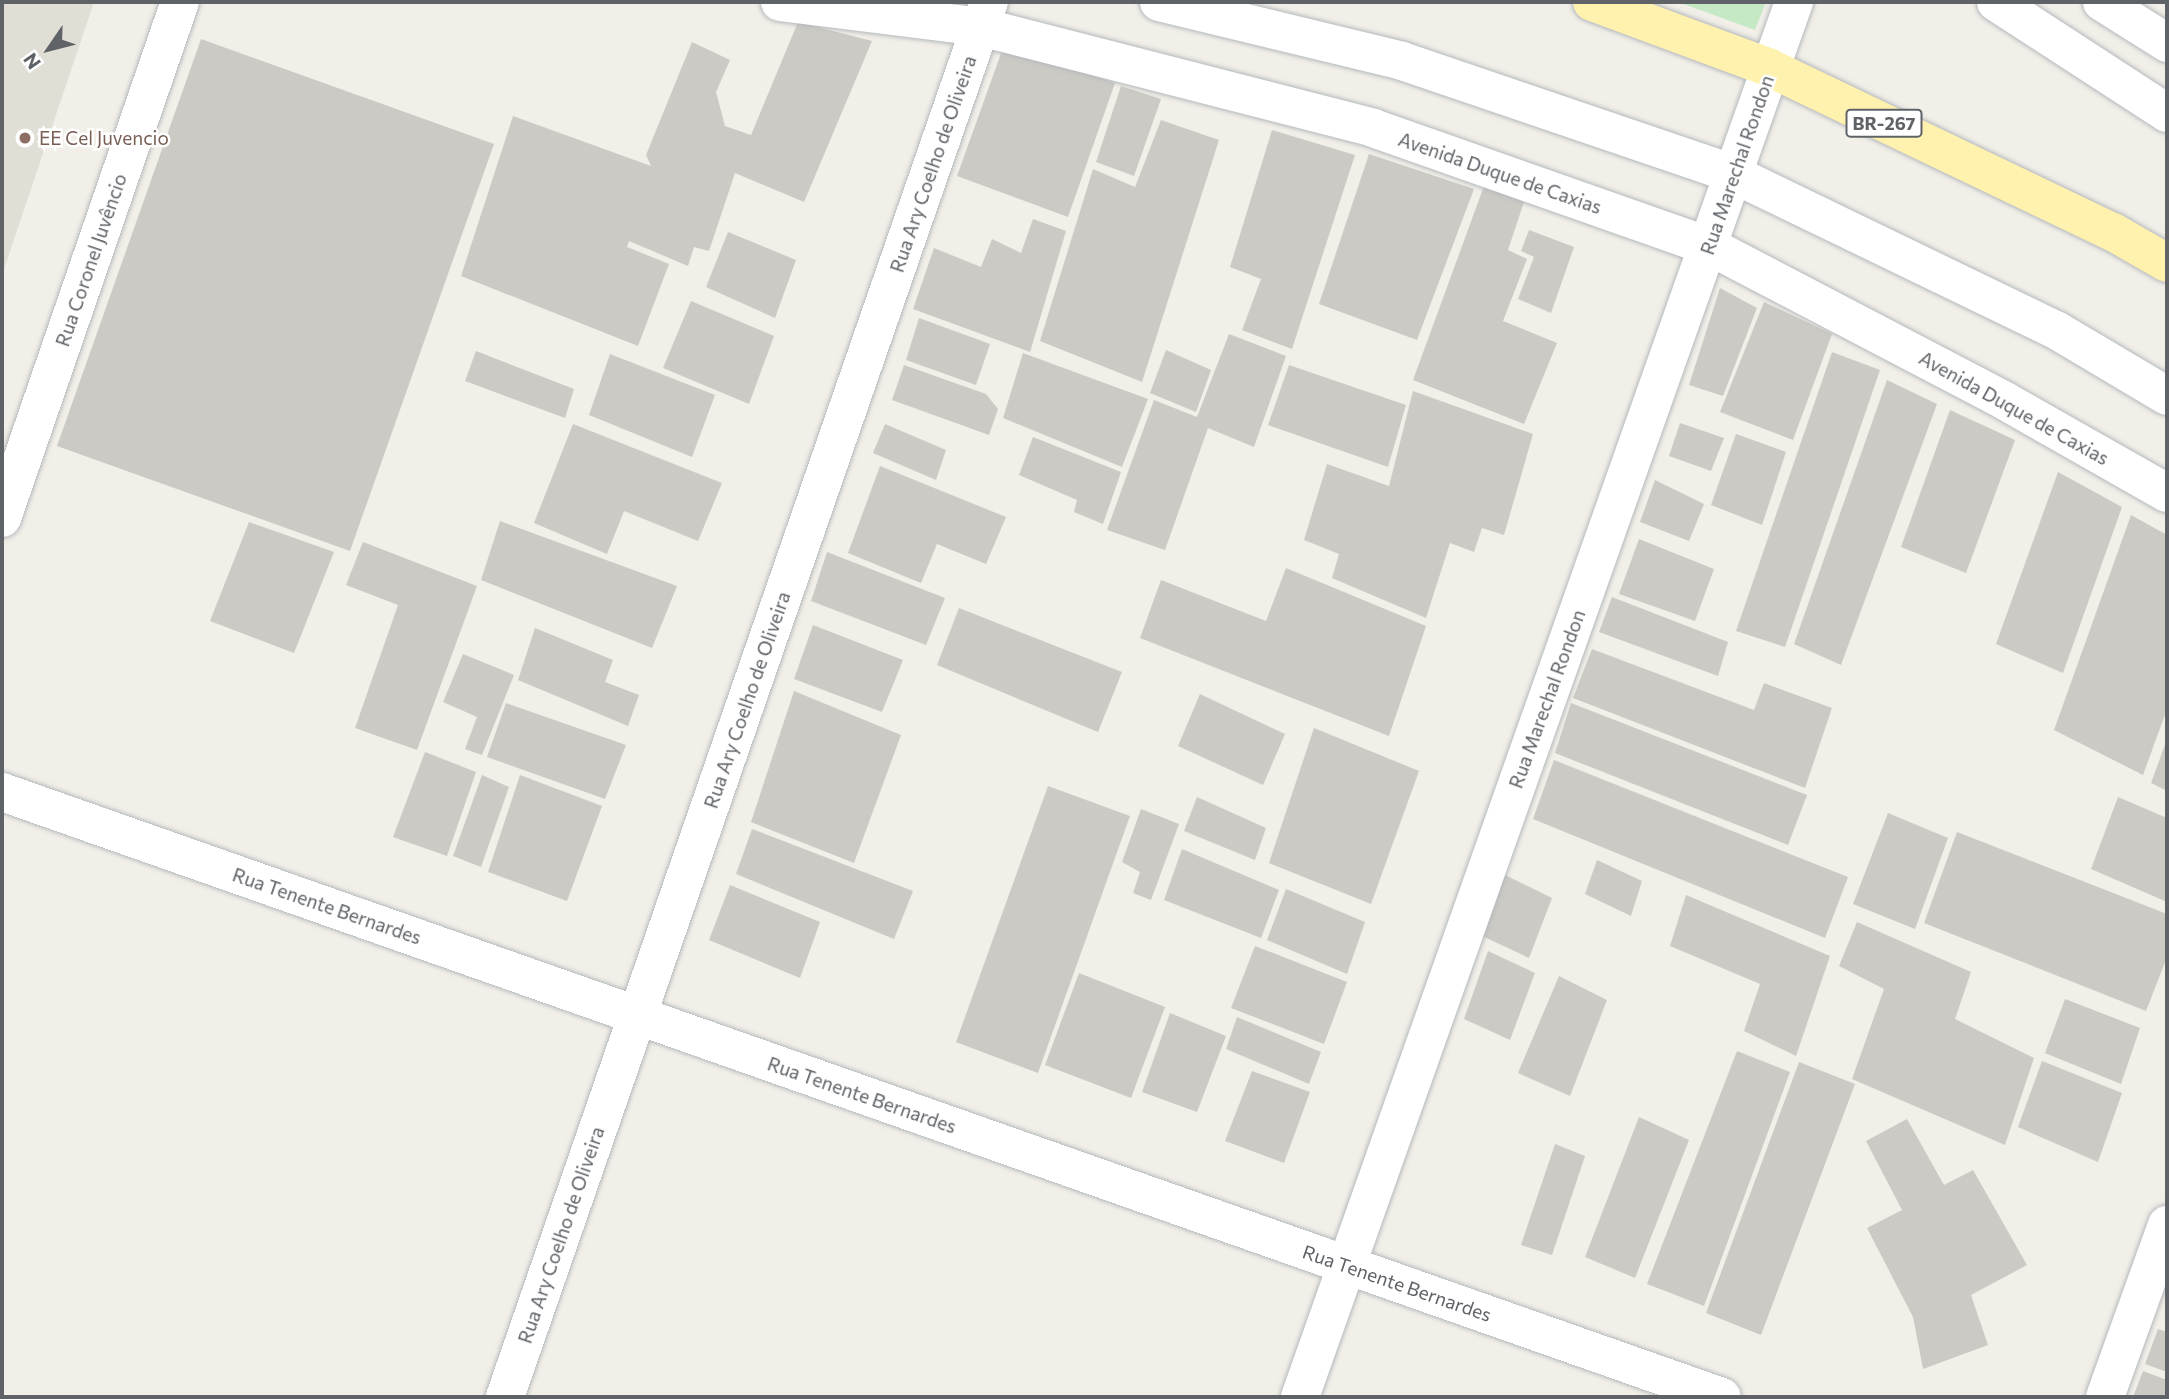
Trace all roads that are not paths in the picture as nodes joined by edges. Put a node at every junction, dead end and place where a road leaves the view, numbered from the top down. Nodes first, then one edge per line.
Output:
1 (180, 2) edge
2 (780, 2) edge
3 (1158, 2) edge
4 (1592, 2) edge
5 (1794, 2) edge
6 (1996, 2) edge
7 (2102, 2) edge
8 (985, 15) edge
9 (2167, 43) edge
10 (1770, 68) junction
11 (2167, 113) edge
12 (1733, 174) junction
13 (1709, 246) junction
14 (2167, 263) edge
15 (2167, 396) edge
16 (2167, 493) edge
17 (2, 517) edge
18 (2, 792) edge
19 (637, 1016) junction
20 (2167, 1225) edge
21 (1345, 1265) junction
22 (505, 1397) edge
23 (1300, 1397) edge
24 (1722, 1397) edge
25 (2105, 1397) edge

1 - 17 street, Rua Coronel Juvêncio
2 - 8 street, Avenida Duque de Caxias
3 - 12 street
4 - 10 main road, BR-267
5 - 10 street, Rua Marechal Rondon
6 - 11 street
7 - 9 street
8 - 13 street, Avenida Duque de Caxias
8 - 19 street, Rua Ary Coelho de Oliveira
10 - 12 street, Rua Marechal Rondon
10 - 14 main road, BR-267
12 - 13 street, Rua Marechal Rondon
12 - 15 street
13 - 16 street, Avenida Duque de Caxias
13 - 21 street, Rua Marechal Rondon
18 - 19 street, Rua Tenente Bernardes
19 - 21 street, Rua Tenente Bernardes
19 - 22 street, Rua Ary Coelho de Oliveira
20 - 25 street
21 - 23 street, Rua Marechal Rondon
21 - 24 street, Rua Tenente Bernardes

